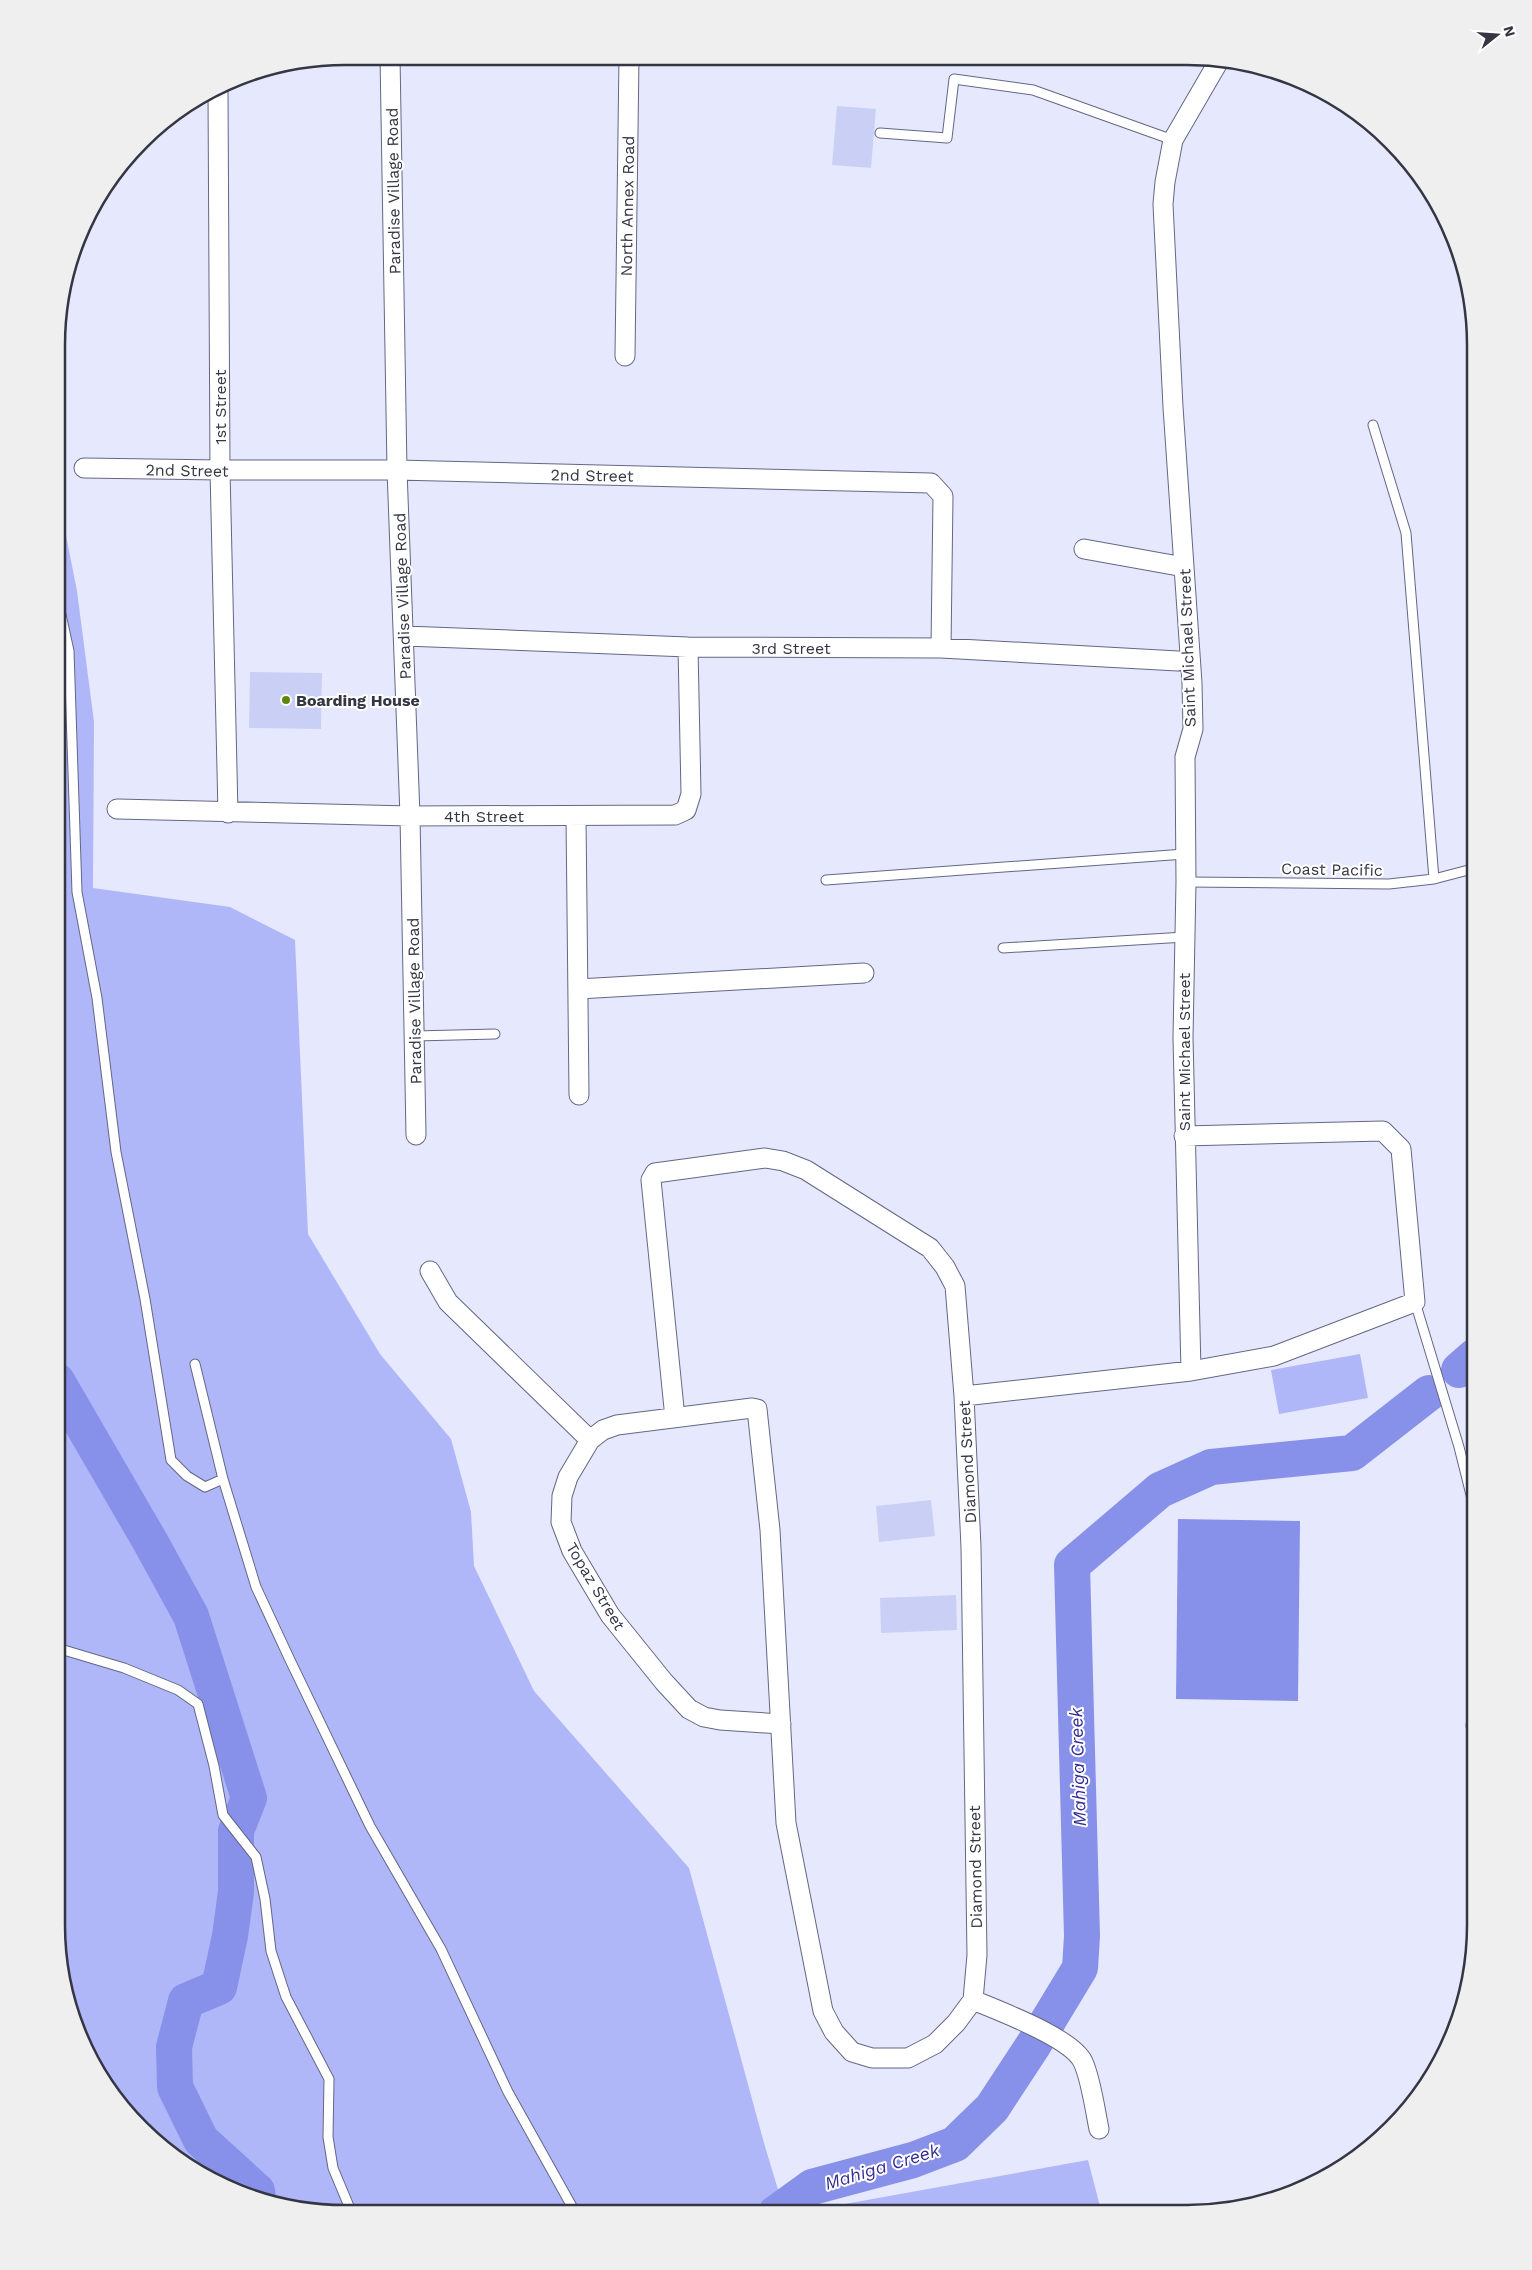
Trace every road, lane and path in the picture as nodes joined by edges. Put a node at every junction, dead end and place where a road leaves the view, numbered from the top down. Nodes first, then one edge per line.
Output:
1 (390, 65) edge
2 (629, 65) edge
3 (1216, 67) edge
4 (218, 96) edge
5 (880, 134) dead end
6 (1173, 140) junction
7 (625, 356) dead end
8 (1373, 425) dead end
9 (84, 468) dead end
10 (220, 470) junction
11 (397, 470) junction
12 (1084, 549) dead end
13 (1184, 567) junction
14 (65, 633) edge
15 (404, 636) junction
16 (688, 647) junction
17 (941, 648) junction
18 (1178, 661) dead end
19 (117, 808) dead end
20 (228, 813) junction
21 (410, 816) junction
22 (576, 817) junction
23 (1185, 854) junction
24 (1467, 870) edge
25 (1434, 879) junction
26 (826, 880) dead end
27 (1186, 882) junction
28 (1185, 937) junction
29 (1003, 948) dead end
30 (864, 973) dead end
31 (578, 989) junction
32 (495, 1034) dead end
33 (415, 1036) junction
34 (578, 1095) dead end
35 (416, 1135) dead end
36 (1184, 1136) junction
37 (430, 1271) dead end
38 (1415, 1302) junction
39 (196, 1364) dead end
40 (1191, 1371) junction
41 (964, 1396) junction
42 (675, 1418) junction
43 (590, 1440) junction
44 (223, 1479) junction
45 (1467, 1479) edge
46 (65, 1650) edge
47 (781, 1724) junction
48 (973, 2000) junction
49 (1100, 2129) dead end
50 (348, 2205) edge
51 (571, 2205) edge

1 - 11 street, Paradise Village Road
2 - 7 street, North Annex Road
3 - 6 street, Saint Michael Street
4 - 10 street, 1st Street
5 - 6 lane
6 - 13 street, Saint Michael Street
8 - 25 lane
9 - 10 street, 2nd Street
10 - 11 street, 2nd Street
10 - 20 street, 1st Street
11 - 15 street, Paradise Village Road
11 - 17 street, 2nd Street
12 - 13 street
13 - 23 street, Saint Michael Street
14 - 44 lane
15 - 16 street, 3rd Street
15 - 21 street, Paradise Village Road
16 - 17 street, 3rd Street
16 - 22 street, 4th Street
17 - 18 street, 3rd Street
19 - 20 street, 4th Street
20 - 21 street, 4th Street
21 - 22 street, 4th Street
21 - 33 street, Paradise Village Road
22 - 31 street
23 - 26 lane
23 - 27 street, Saint Michael Street
24 - 25 lane, Coast Pacific
25 - 27 lane, Coast Pacific
27 - 28 street, Saint Michael Street
28 - 29 lane
28 - 36 street, Saint Michael Street
30 - 31 street
31 - 34 street
32 - 33 lane
33 - 35 street, Paradise Village Road
36 - 38 street
36 - 40 street, Saint Michael Street
37 - 43 street
38 - 40 street
38 - 45 lane
39 - 44 lane
40 - 41 street
41 - 42 street, Diamond Street
41 - 48 street, Diamond Street
42 - 43 street, Topaz Street
42 - 47 street, Topaz Street
43 - 47 street, Topaz Street
44 - 51 lane
46 - 50 lane
47 - 48 street
48 - 49 street

